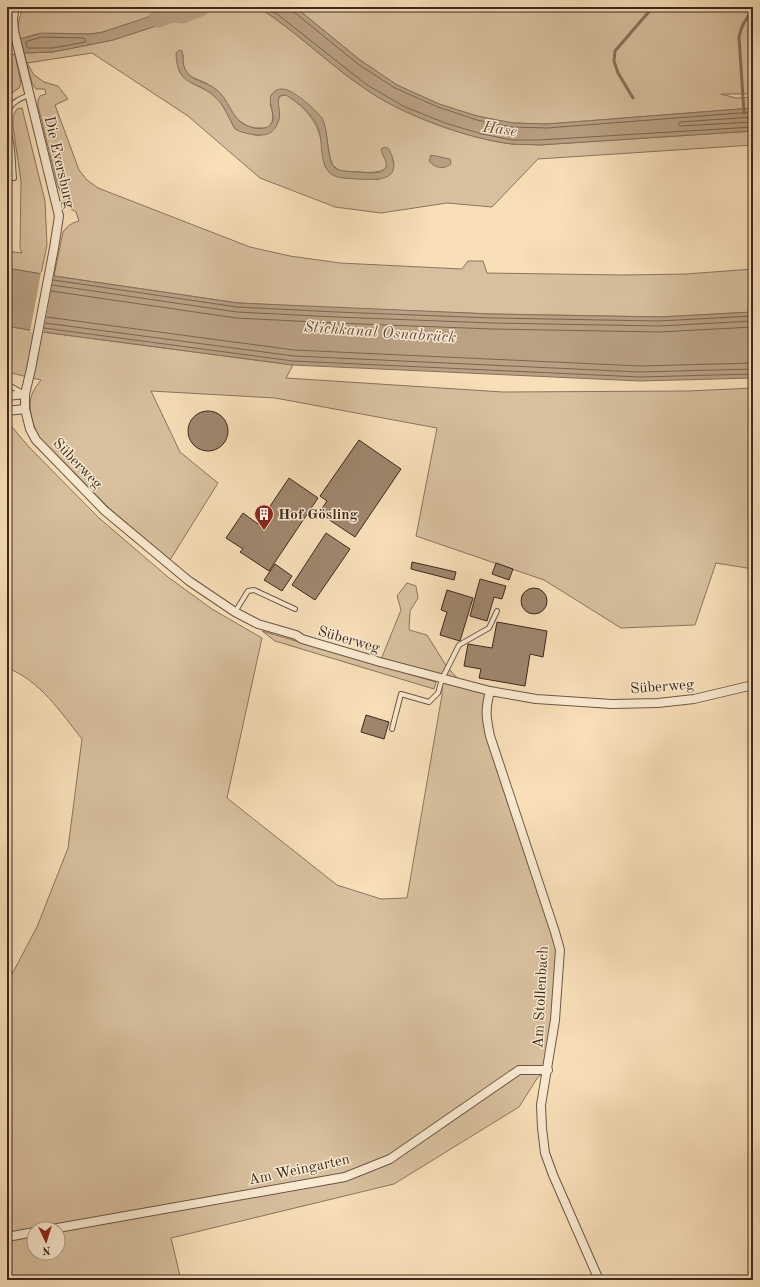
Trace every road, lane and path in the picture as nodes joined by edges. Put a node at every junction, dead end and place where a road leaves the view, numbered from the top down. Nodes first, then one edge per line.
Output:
1 (15, 7) edge
2 (29, 95) junction
3 (7, 178) edge
4 (7, 384) edge
5 (25, 394) junction
6 (7, 396) edge
7 (26, 409) junction
8 (7, 411) edge
9 (295, 609) dead end
10 (497, 611) dead end
11 (235, 612) junction
12 (442, 679) junction
13 (753, 685) edge
14 (490, 692) junction
15 (392, 729) dead end
16 (548, 1070) junction
17 (66, 1227) edge
18 (26, 1233) edge
19 (7, 1237) edge
20 (599, 1280) edge

1 - 2 street, Die Eversburg
2 - 3 lane
2 - 5 street, Die Eversburg
4 - 5 lane
5 - 6 street
5 - 7 street, Süberweg
7 - 8 street
7 - 11 street, Süberweg
9 - 11 lane
10 - 12 lane
11 - 12 street, Süberweg
12 - 14 street, Süberweg
12 - 15 lane
13 - 14 street, Süberweg
14 - 16 street, Am Stollenbach
16 - 17 street, Am Weingarten
16 - 20 street, Am Stollenbach
18 - 19 street

